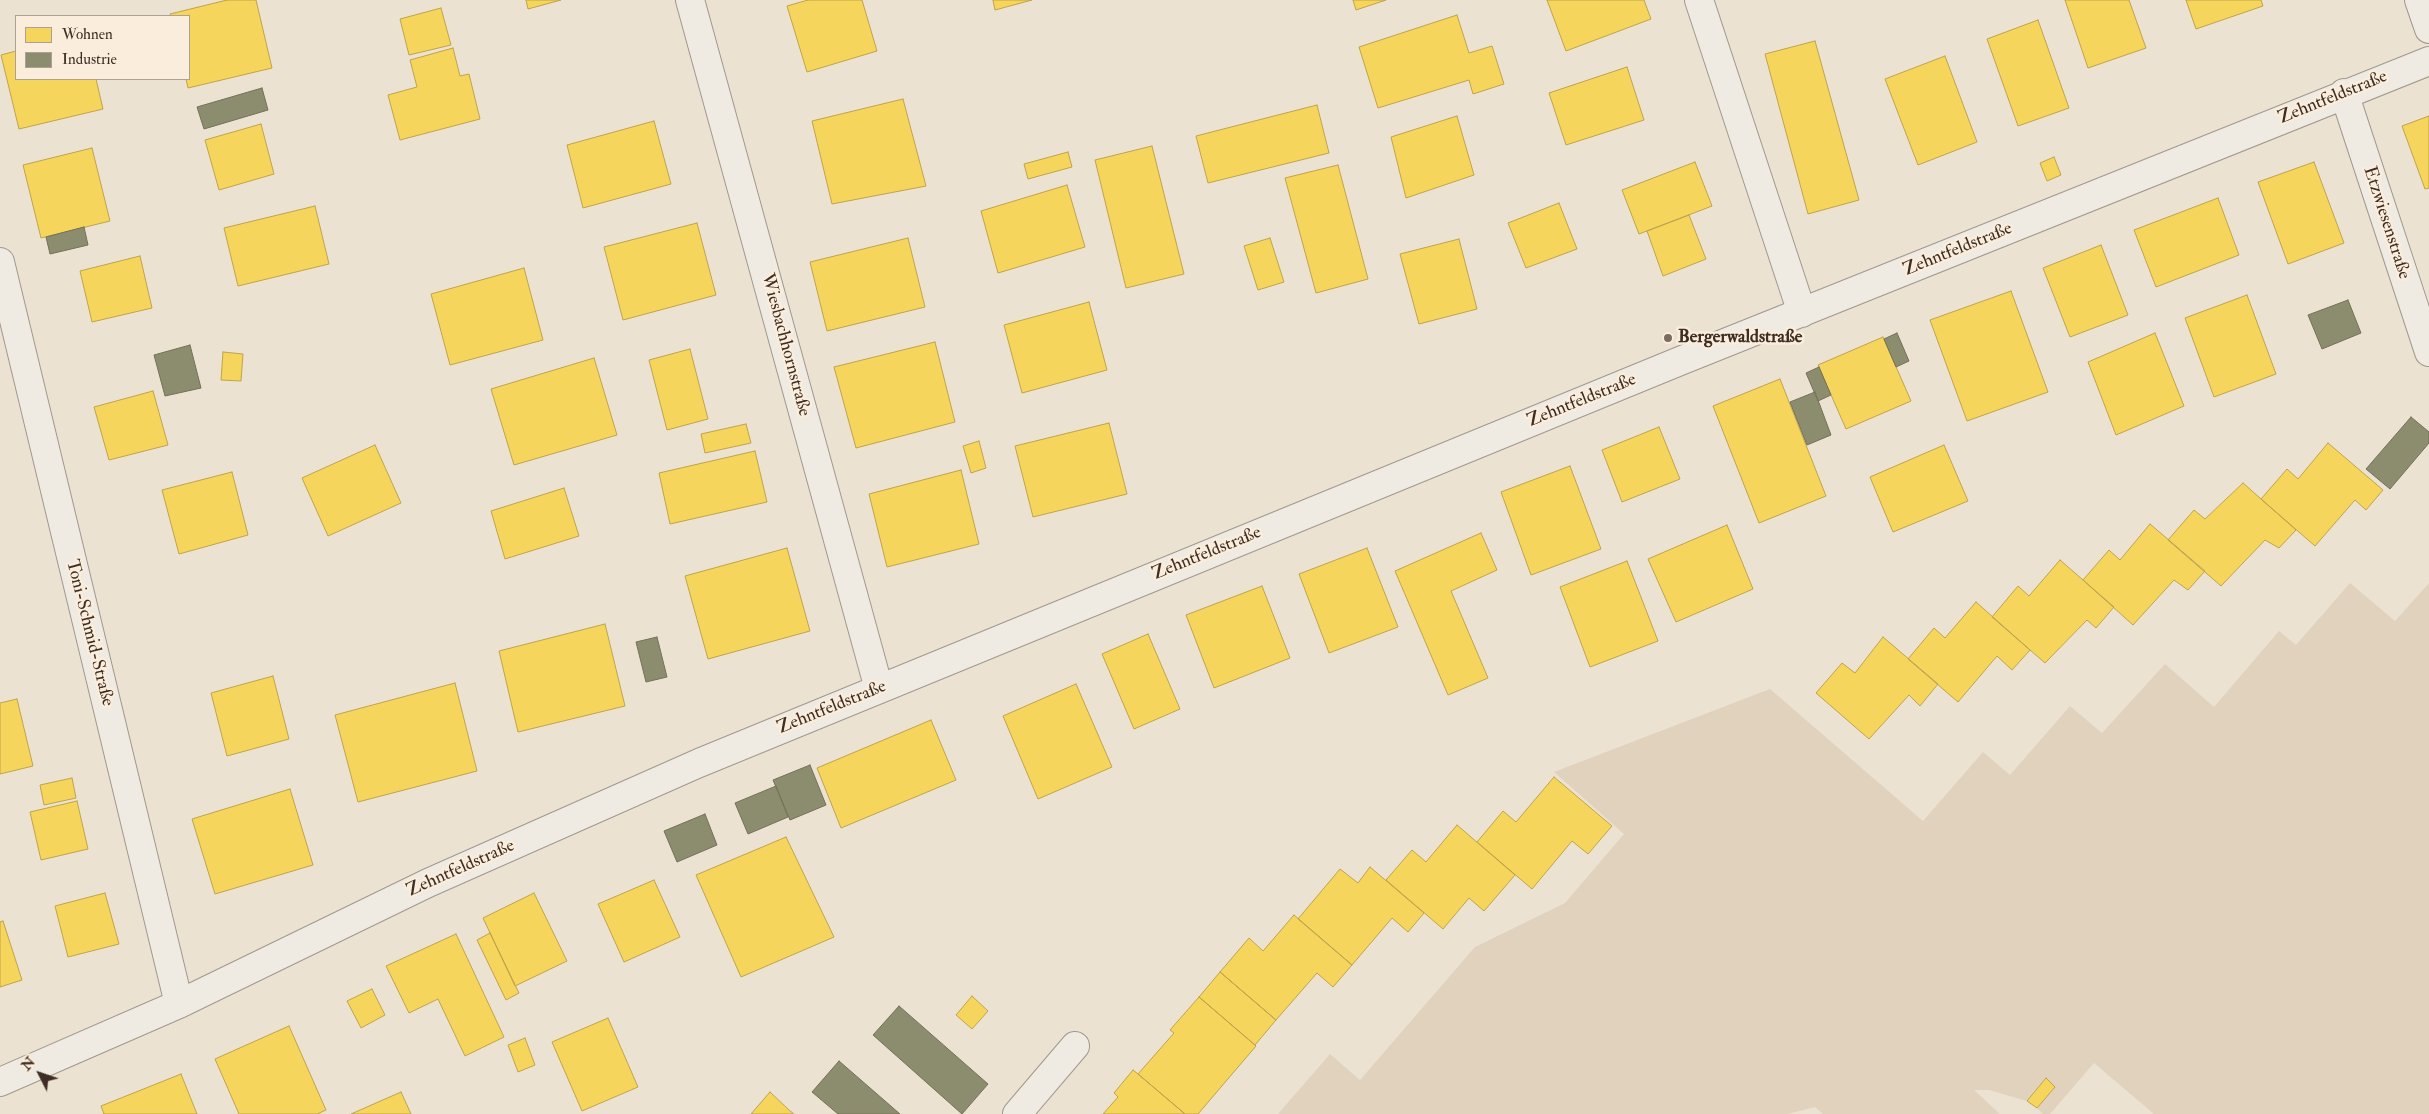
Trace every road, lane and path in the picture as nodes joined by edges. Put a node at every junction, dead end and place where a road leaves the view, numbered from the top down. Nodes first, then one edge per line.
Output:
1 (690, 0) edge
2 (1699, 0) edge
3 (2419, 0) edge
4 (2429, 29) edge
5 (2429, 61) edge
6 (2344, 94) junction
7 (0, 262) edge
8 (1802, 313) junction
9 (2429, 352) edge
10 (879, 689) junction
11 (179, 1004) junction
12 (1075, 1046) dead end
13 (0, 1082) edge
14 (1017, 1114) edge

1 - 10 street, Wiesbachhornstraße
2 - 8 street
3 - 4 street
5 - 6 street, Zehntfeldstraße
6 - 8 street, Zehntfeldstraße
6 - 9 street, Etzwiesenstraße
7 - 11 street, Toni-Schmid-Straße
8 - 10 street, Zehntfeldstraße
10 - 11 street, Zehntfeldstraße
11 - 13 street, Zehntfeldstraße
12 - 14 street

